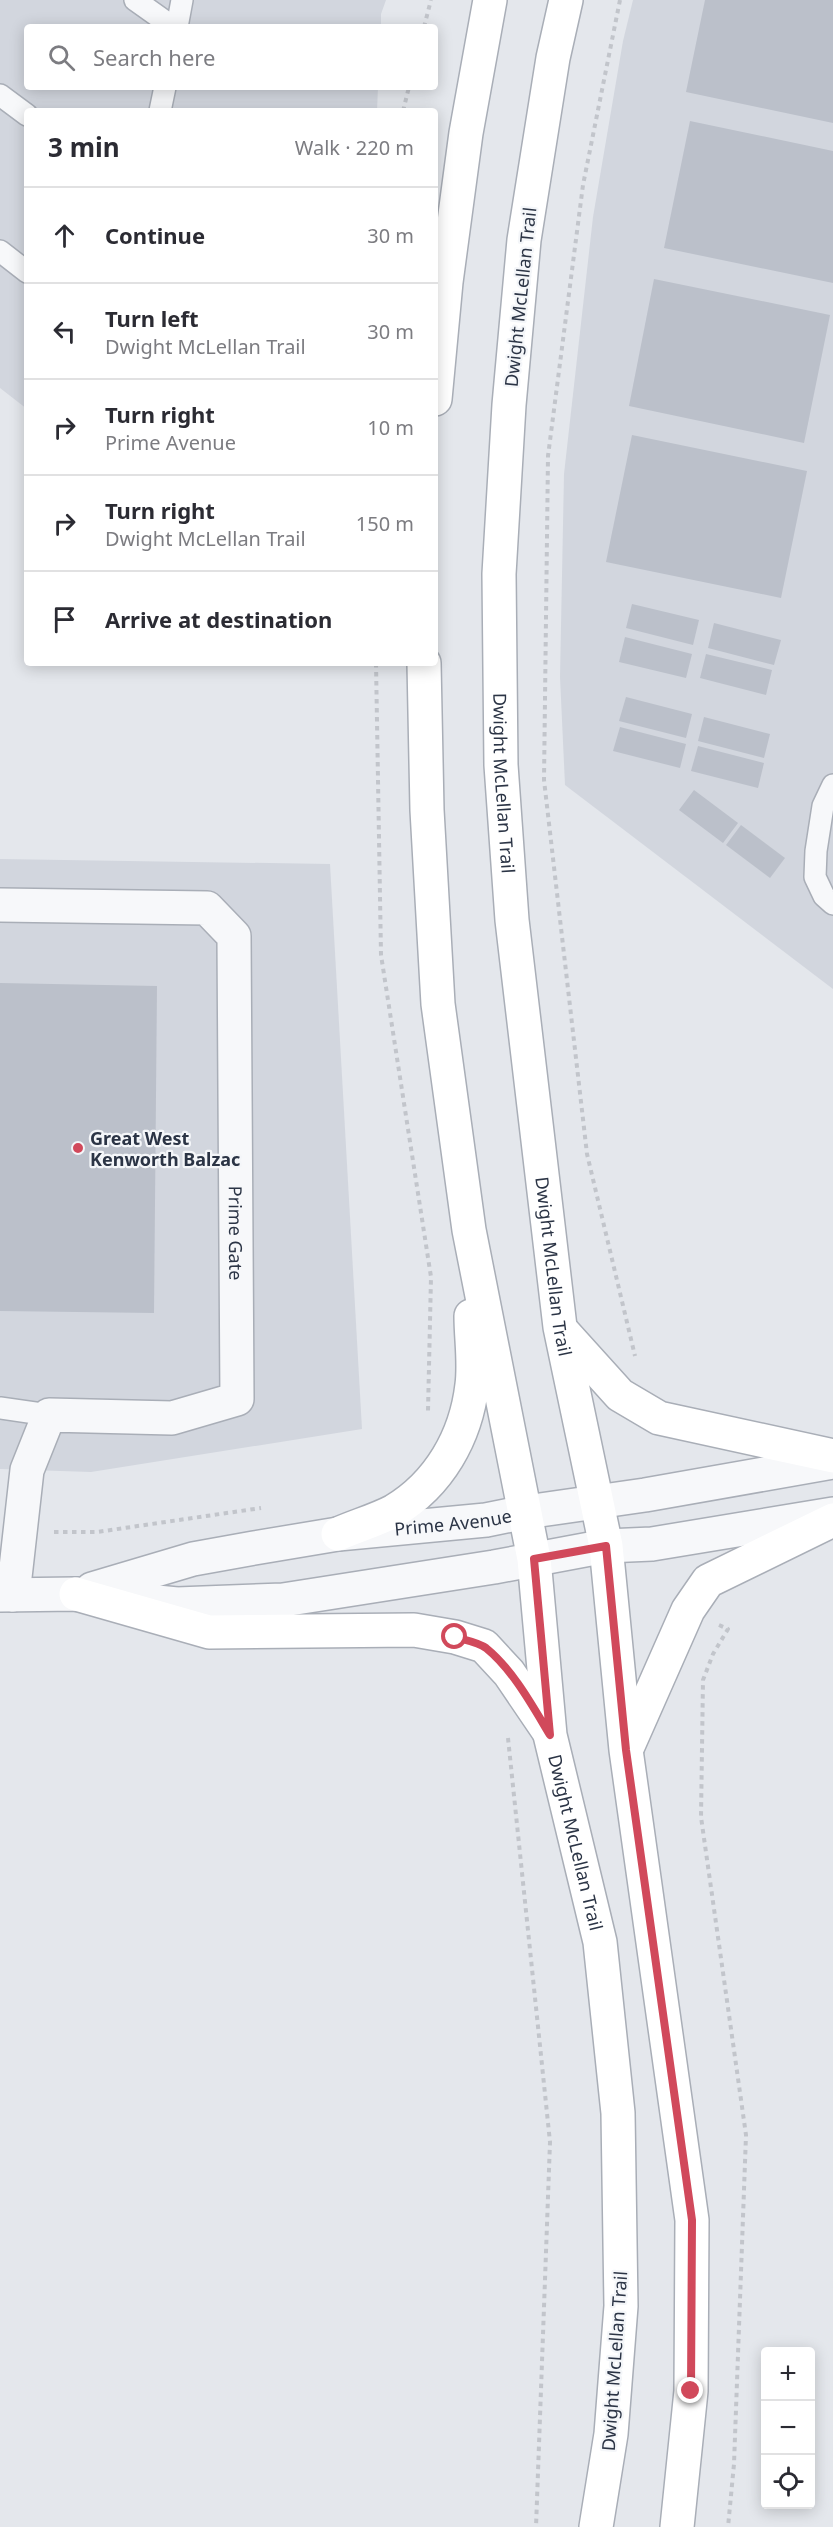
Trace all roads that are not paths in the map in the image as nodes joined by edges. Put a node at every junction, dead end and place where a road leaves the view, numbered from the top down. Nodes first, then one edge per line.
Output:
1 (135, 0) edge
2 (182, 0) edge
3 (490, 0) edge
4 (566, 0) edge
5 (171, 24) edge
6 (176, 24) edge
7 (164, 90) edge
8 (0, 95) edge
9 (161, 108) edge
10 (24, 113) edge
11 (0, 251) edge
12 (24, 270) edge
13 (438, 367) edge
14 (424, 666) edge
15 (833, 785) edge
16 (833, 904) edge
17 (0, 905) edge
18 (469, 1230) junction
19 (560, 1327) junction
20 (0, 1408) edge
21 (49, 1415) junction
22 (833, 1456) edge
23 (833, 1462) edge
24 (598, 1500) junction
25 (526, 1512) junction
26 (833, 1514) edge
27 (833, 1520) edge
28 (338, 1534) junction
29 (606, 1546) junction
30 (534, 1559) junction
31 (76, 1594) junction
32 (6, 1595) edge
33 (550, 1735) junction
34 (626, 1750) junction
35 (596, 2527) edge
36 (677, 2527) edge

1 - 5 lane
2 - 6 lane
3 - 13 main road
4 - 19 main road, Dwight McLellan Trail
7 - 9 lane
8 - 10 lane
11 - 12 lane
14 - 18 main road, Dwight McLellan Trail
15 - 16 lane
17 - 21 street, Prime Gate
18 - 25 main road, Dwight McLellan Trail
18 - 28 main road
19 - 22 main road
19 - 24 main road, Dwight McLellan Trail
20 - 21 lane
21 - 32 street
23 - 24 street, Prime Avenue
24 - 25 street, Prime Avenue
24 - 29 main road, Dwight McLellan Trail
25 - 28 street, Prime Avenue
25 - 30 main road, Dwight McLellan Trail
26 - 29 street, Prime Avenue
27 - 34 main road
28 - 31 street, Prime Avenue
29 - 30 street, Prime Avenue
29 - 34 main road, Dwight McLellan Trail
30 - 31 street, Prime Avenue
30 - 33 main road, Dwight McLellan Trail
31 - 32 street, Prime Avenue
31 - 33 main road
33 - 35 main road, Dwight McLellan Trail
34 - 36 main road, Dwight McLellan Trail

